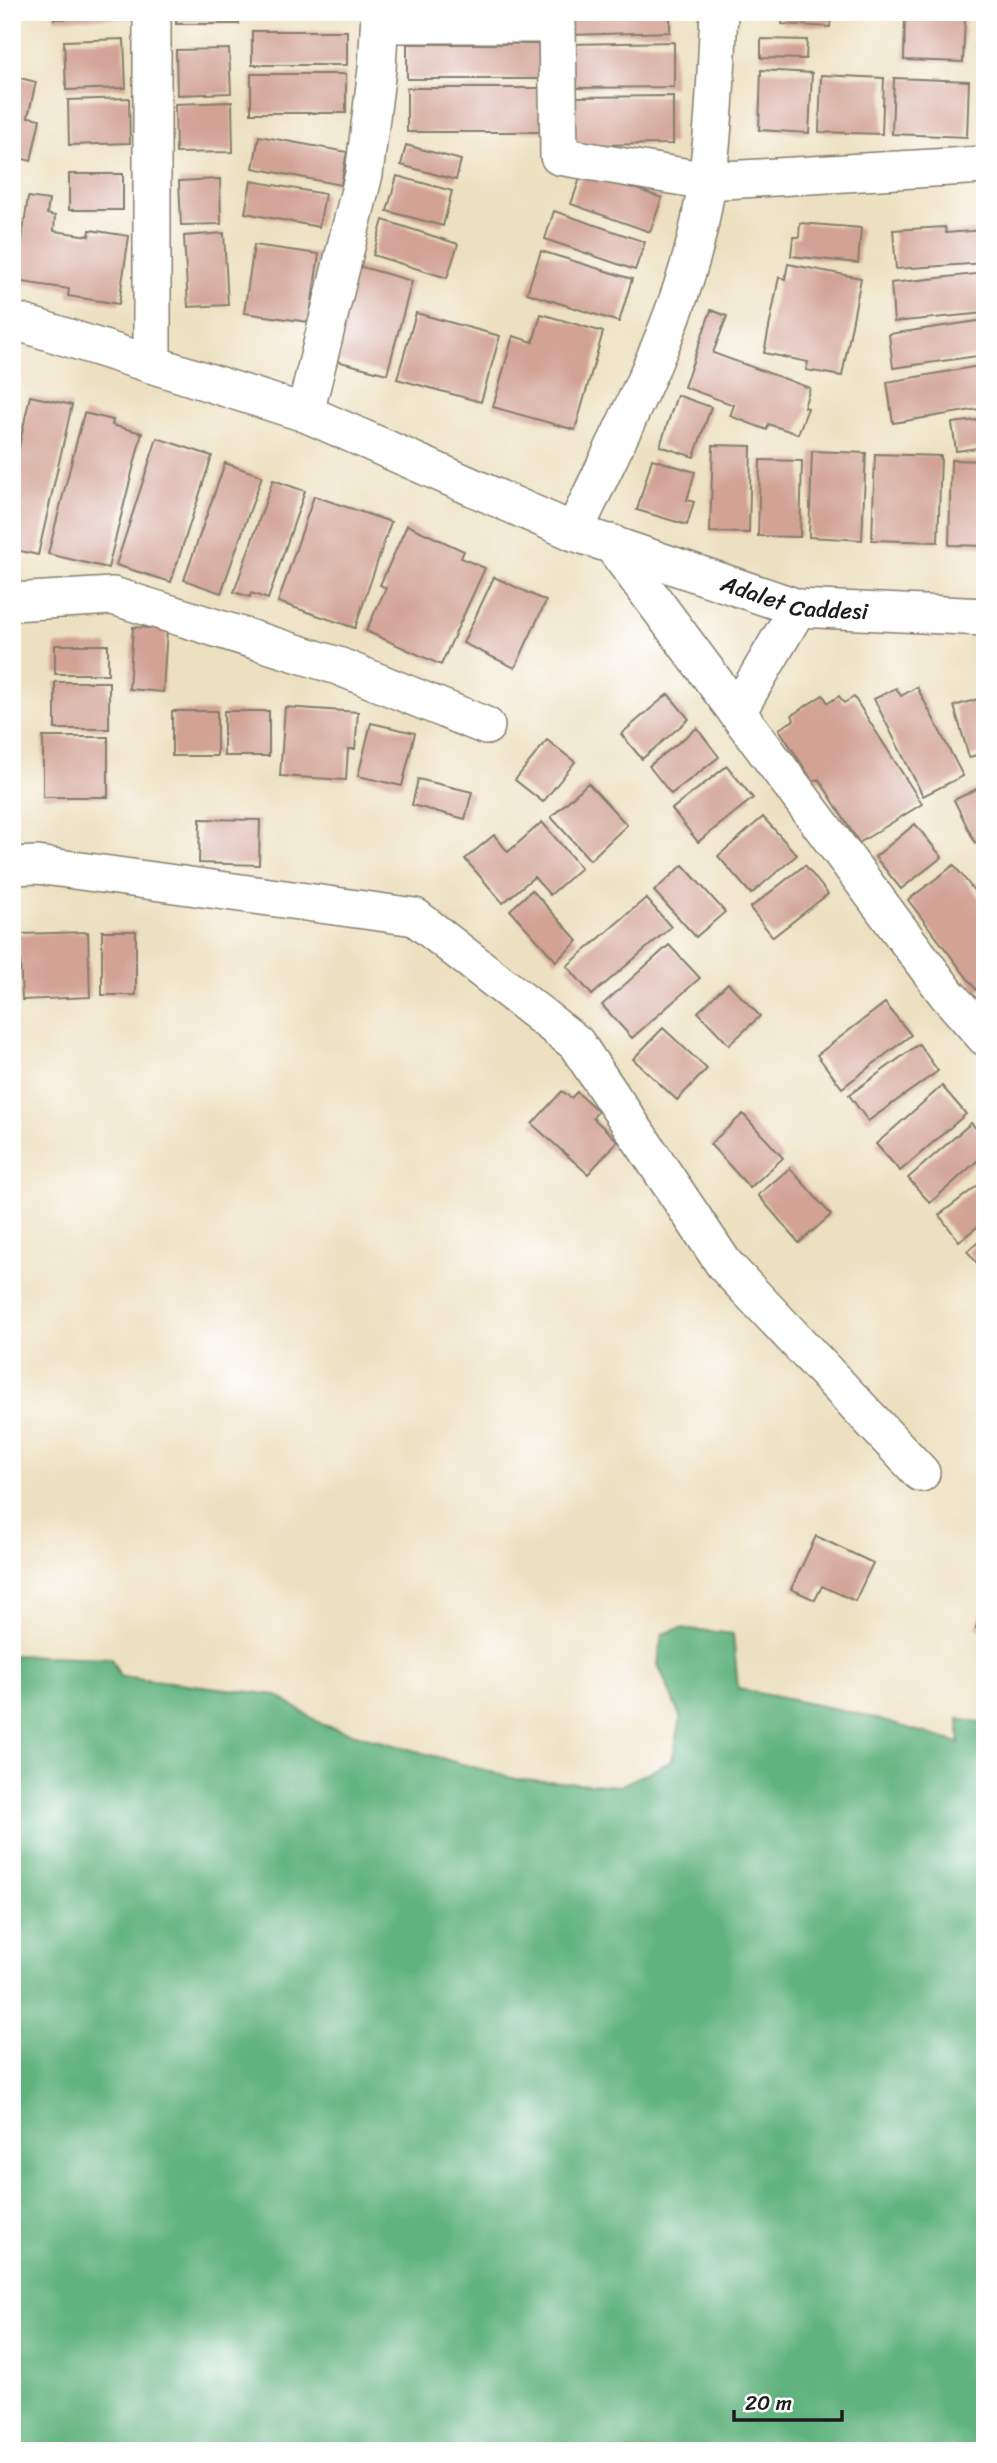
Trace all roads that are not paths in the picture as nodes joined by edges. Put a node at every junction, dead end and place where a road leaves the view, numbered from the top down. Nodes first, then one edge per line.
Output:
1 (152, 12) edge
2 (719, 12) edge
3 (381, 18) edge
4 (985, 165) edge
5 (707, 181) junction
6 (12, 320) edge
7 (152, 364) junction
8 (305, 413) junction
9 (574, 532) junction
10 (611, 543) junction
11 (12, 601) edge
12 (798, 608) junction
13 (985, 617) edge
14 (737, 712) junction
15 (486, 726) dead end
16 (12, 866) edge
17 (985, 1037) edge
18 (921, 1474) dead end

1 - 7 street
2 - 5 street
3 - 5 street
3 - 8 street
4 - 5 street
5 - 9 street
6 - 7 street, Adalet Caddesi
7 - 8 street, Adalet Caddesi
8 - 9 street, Adalet Caddesi
9 - 10 street, Adalet Caddesi
10 - 12 street, Adalet Caddesi
10 - 14 street
11 - 15 street
12 - 13 street, Adalet Caddesi
12 - 14 street
14 - 17 street
16 - 18 street

